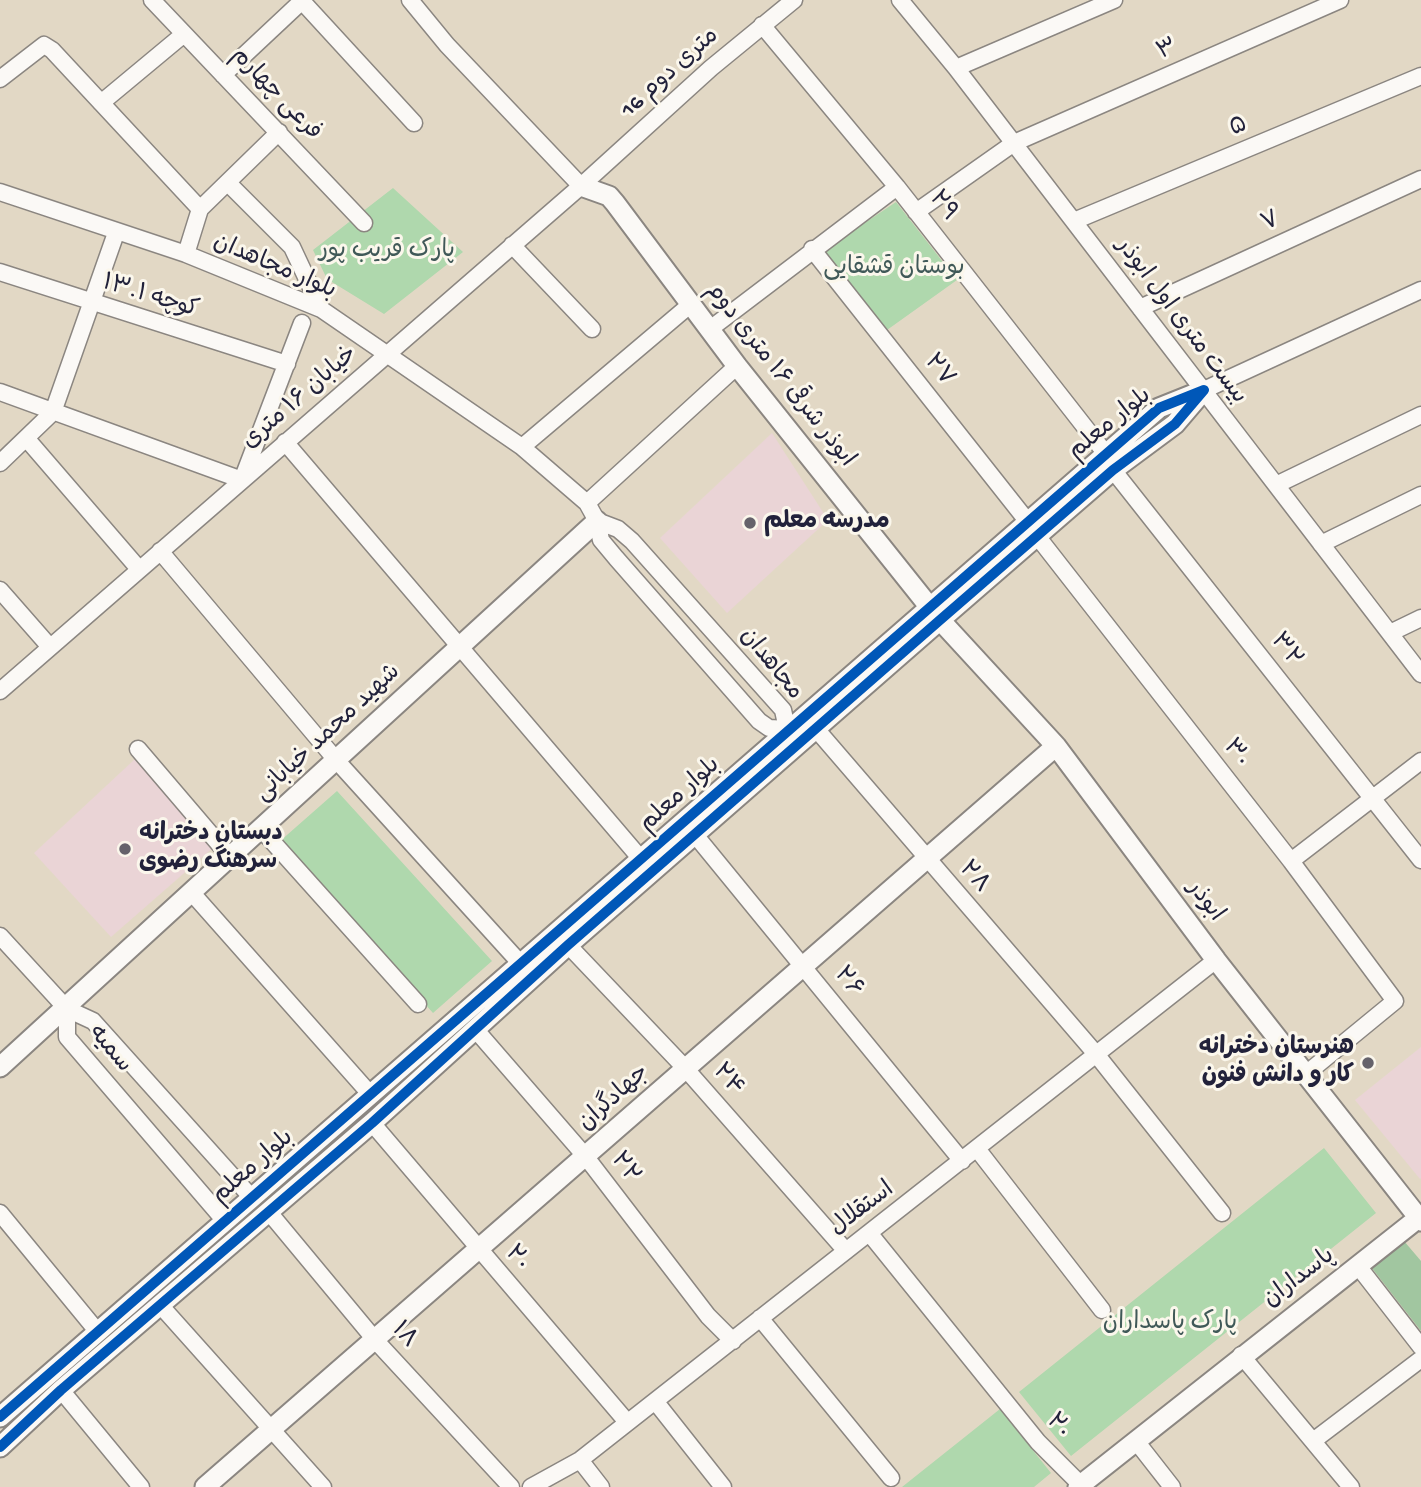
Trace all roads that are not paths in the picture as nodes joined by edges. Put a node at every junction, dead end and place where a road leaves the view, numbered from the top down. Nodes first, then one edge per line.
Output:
1 (152, 0) edge
2 (410, 0) edge
3 (794, 0) edge
4 (900, 0) edge
5 (1114, 0) edge
6 (1340, 0) edge
7 (302, 1) edge
8 (762, 24) junction
9 (184, 34) junction
10 (956, 68) junction
11 (223, 75) junction
12 (1421, 76) edge
13 (0, 79) edge
14 (101, 103) junction
15 (414, 123) dead end
16 (279, 132) junction
17 (1014, 143) junction
18 (1421, 179) edge
19 (228, 183) junction
20 (581, 186) junction
21 (897, 187) junction
22 (0, 192) edge
23 (200, 209) junction
24 (916, 212) junction
25 (1074, 221) junction
26 (363, 223) dead end
27 (116, 233) junction
28 (512, 245) junction
29 (811, 249) junction
30 (186, 254) junction
31 (0, 272) edge
32 (1421, 290) edge
33 (90, 303) junction
34 (691, 304) junction
35 (1140, 308) junction
36 (321, 309) junction
37 (302, 323) dead end
38 (592, 328) dead end
39 (710, 329) junction
40 (387, 355) junction
41 (287, 365) junction
42 (737, 366) junction
43 (1204, 390) junction
44 (0, 392) edge
45 (53, 412) junction
46 (1421, 415) edge
47 (26, 438) junction
48 (285, 442) junction
49 (522, 447) junction
50 (1110, 462) junction
51 (0, 463) edge
52 (242, 480) junction
53 (1276, 485) junction
54 (1421, 495) edge
55 (587, 503) junction
56 (597, 521) junction
57 (1033, 529) junction
58 (1321, 544) junction
59 (160, 551) junction
60 (139, 569) junction
61 (0, 590) edge
62 (936, 614) junction
63 (1421, 618) edge
64 (1390, 633) junction
65 (50, 647) junction
66 (460, 648) junction
67 (1421, 674) edge
68 (0, 691) edge
69 (787, 729) junction
70 (817, 730) junction
71 (800, 744) junction
72 (1056, 746) junction
73 (138, 749) dead end
74 (337, 761) junction
75 (1421, 761) edge
76 (1371, 797) junction
77 (262, 830) junction
78 (696, 836) junction
79 (231, 858) junction
80 (641, 859) junction
81 (927, 859) junction
82 (1421, 860) edge
83 (1291, 861) junction
84 (192, 893) junction
85 (0, 936) edge
86 (568, 945) junction
87 (1216, 960) junction
88 (521, 964) junction
89 (804, 966) junction
90 (503, 992) junction
91 (418, 1004) dead end
92 (67, 1009) junction
93 (475, 1029) junction
94 (1096, 1054) junction
95 (0, 1067) edge
96 (685, 1068) junction
97 (1306, 1074) junction
98 (371, 1095) junction
99 (372, 1123) junction
100 (978, 1150) junction
101 (586, 1157) junction
102 (962, 1160) junction
103 (252, 1198) junction
104 (268, 1211) junction
105 (0, 1213) edge
106 (1222, 1213) dead end
107 (1420, 1218) edge
108 (225, 1221) junction
109 (870, 1234) junction
110 (240, 1236) junction
111 (479, 1251) junction
112 (846, 1251) junction
113 (1358, 1266) junction
114 (161, 1306) junction
115 (1102, 1310) dead end
116 (760, 1318) junction
117 (97, 1331) junction
118 (376, 1341) junction
119 (733, 1341) junction
120 (1421, 1347) edge
121 (1241, 1355) junction
122 (1421, 1359) edge
123 (61, 1390) junction
124 (655, 1401) junction
125 (0, 1417) edge
126 (627, 1422) junction
127 (271, 1430) junction
128 (1136, 1441) junction
129 (1313, 1441) junction
130 (0, 1447) edge
131 (580, 1460) junction
132 (891, 1478) dead end
133 (1079, 1486) edge
134 (141, 1487) edge
135 (205, 1487) edge
136 (323, 1487) edge
137 (511, 1487) edge
138 (531, 1487) edge
139 (601, 1487) edge
140 (723, 1487) edge
141 (1172, 1487) edge
142 (1351, 1487) edge

1 - 9 street, فرعی چهارم
2 - 20 street
3 - 8 street, 16 متری دوم
4 - 10 street, بیست متری اول ابوذر
5 - 10 street
6 - 17 street, ۳
7 - 11 street
7 - 15 street
8 - 20 street, 16 متری دوم
8 - 21 street, ۲۹
9 - 11 street, فرعی چهارم
9 - 14 street
10 - 17 street, بیست متری اول ابوذر
11 - 16 street, فرعی چهارم
12 - 25 street, ۵
13 - 14 street
14 - 23 street
16 - 19 street
16 - 26 street, فرعی چهارم
17 - 24 street, ۳
17 - 25 street, بیست متری اول ابوذر
18 - 35 street, ۷
19 - 23 street
19 - 36 street
20 - 28 street, خیابان ۱۶ متری
20 - 34 street, ابوذر شرقی ۱۶ متری دوم
21 - 24 street, ۲۹
21 - 29 street
22 - 27 street, بلوار مجاهدان
23 - 30 street
24 - 50 street, ۲۹
25 - 35 street, بیست متری اول ابوذر
27 - 30 street, بلوار مجاهدان
27 - 33 street
28 - 38 street
28 - 40 street, خیابان ۱۶ متری
29 - 39 street
29 - 57 street, ۲۷
30 - 36 street, بلوار مجاهدان
31 - 33 street, کوچه ۱۳.۱
32 - 43 street
33 - 41 street, کوچه ۱۳.۱
33 - 45 street
34 - 39 street, ابوذر شرقی ۱۶ متری دوم
34 - 49 street
35 - 43 street, بیست متری اول ابوذر
36 - 40 street, بلوار مجاهدان
37 - 41 street
39 - 42 street, ابوذر شرقی ۱۶ متری دوم
40 - 48 street, خیابان ۱۶ متری
40 - 49 street, بلوار مجاهدان
41 - 52 street
42 - 55 street
42 - 62 street, ابوذر شرقی ۱۶ متری دوم
43 - 50 street, بلوار معلم
43 - 53 street, بیست متری اول ابوذر
44 - 45 street
45 - 47 street
45 - 52 street
46 - 53 street
47 - 51 street
47 - 60 street
48 - 52 street, خیابان ۱۶ متری
48 - 66 street
49 - 55 street, بلوار مجاهدان
50 - 57 street, بلوار معلم
50 - 76 street, ۳۲
52 - 59 street, خیابان ۱۶ متری
53 - 58 street, بیست متری اول ابوذر
54 - 58 street
55 - 56 street, بلوار مجاهدان
56 - 66 street, شهید محمد خیابانی
56 - 69 street, مجاهدان
56 - 69 street, مجاهدان
57 - 62 street, بلوار معلم
57 - 83 street, ۳۰
58 - 64 street, بیست متری اول ابوذر
59 - 60 street, خیابان ۱۶ متری
59 - 74 street
60 - 65 street, خیابان ۱۶ متری
61 - 65 street
62 - 69 street, بلوار معلم
62 - 70 street, بلوار معلم
62 - 72 street, ابوذر
63 - 64 street
64 - 67 street, بیست متری اول ابوذر
65 - 68 street
66 - 74 street, شهید محمد خیابانی
66 - 80 street
69 - 71 street
69 - 80 street, بلوار معلم
70 - 71 street, بلوار معلم
70 - 81 street, ۲۸
71 - 78 street, بلوار معلم
72 - 81 street, جهادگران
72 - 87 street, ابوذر
73 - 79 street
74 - 77 street, شهید محمد خیابانی
74 - 88 street
75 - 76 street
76 - 82 street, ۳۲
76 - 83 street
77 - 79 street, شهید محمد خیابانی
77 - 91 street
78 - 86 street, بلوار معلم
78 - 89 street, ۲۶
79 - 84 street, شهید محمد خیابانی
80 - 88 street, بلوار معلم
81 - 89 street, جهادگران
81 - 94 street, ۲۸
83 - 97 street, ۳۰
84 - 92 street, شهید محمد خیابانی
84 - 98 street
85 - 92 street
86 - 90 street, بلوار معلم
86 - 96 street, ۲۴
87 - 94 street, استقلال
87 - 97 street, ابوذر
88 - 90 street, بلوار معلم
89 - 96 street, جهادگران
89 - 102 street, ۲۶
90 - 93 street, بلوار معلم
90 - 98 street, بلوار معلم
92 - 95 street, شهید محمد خیابانی
92 - 103 street, سمیه
92 - 108 street, سمیه
93 - 99 street, بلوار معلم
93 - 101 street, ۲۲
94 - 100 street, استقلال
94 - 106 street
96 - 101 street, جهادگران
96 - 112 street, ۲۴
97 - 107 street, ابوذر
98 - 103 street, بلوار معلم
99 - 104 street, بلوار معلم
99 - 111 street, ۲۰
100 - 102 street, استقلال
100 - 115 street
101 - 111 street, جهادگران
101 - 119 street, ۲۲
102 - 109 street, استقلال
103 - 104 street
103 - 108 street, بلوار معلم
104 - 110 street, بلوار معلم
104 - 118 street, ۱۸
105 - 117 street
107 - 113 street, پاسداران
108 - 110 street
108 - 117 street, بلوار معلم
109 - 112 street, استقلال
109 - 133 street, ۲۰
110 - 114 street, بلوار معلم
111 - 118 street, جهادگران
111 - 126 street, ۲۰
112 - 116 street, استقلال
113 - 120 street
113 - 121 street, پاسداران
114 - 123 street, بلوار معلم
114 - 127 street
116 - 119 street, استقلال
116 - 132 street
117 - 125 street, بلوار معلم
118 - 127 street, جهادگران
118 - 137 street, ۱۸
119 - 124 street, استقلال
121 - 128 street, پاسداران
121 - 129 street
122 - 129 street
123 - 130 street, بلوار معلم
123 - 134 street
124 - 126 street, استقلال
124 - 140 street
126 - 131 street, استقلال
127 - 135 street, جهادگران
127 - 136 street
128 - 133 street, پاسداران
128 - 141 street
129 - 142 street
131 - 138 street, استقلال
131 - 139 street

